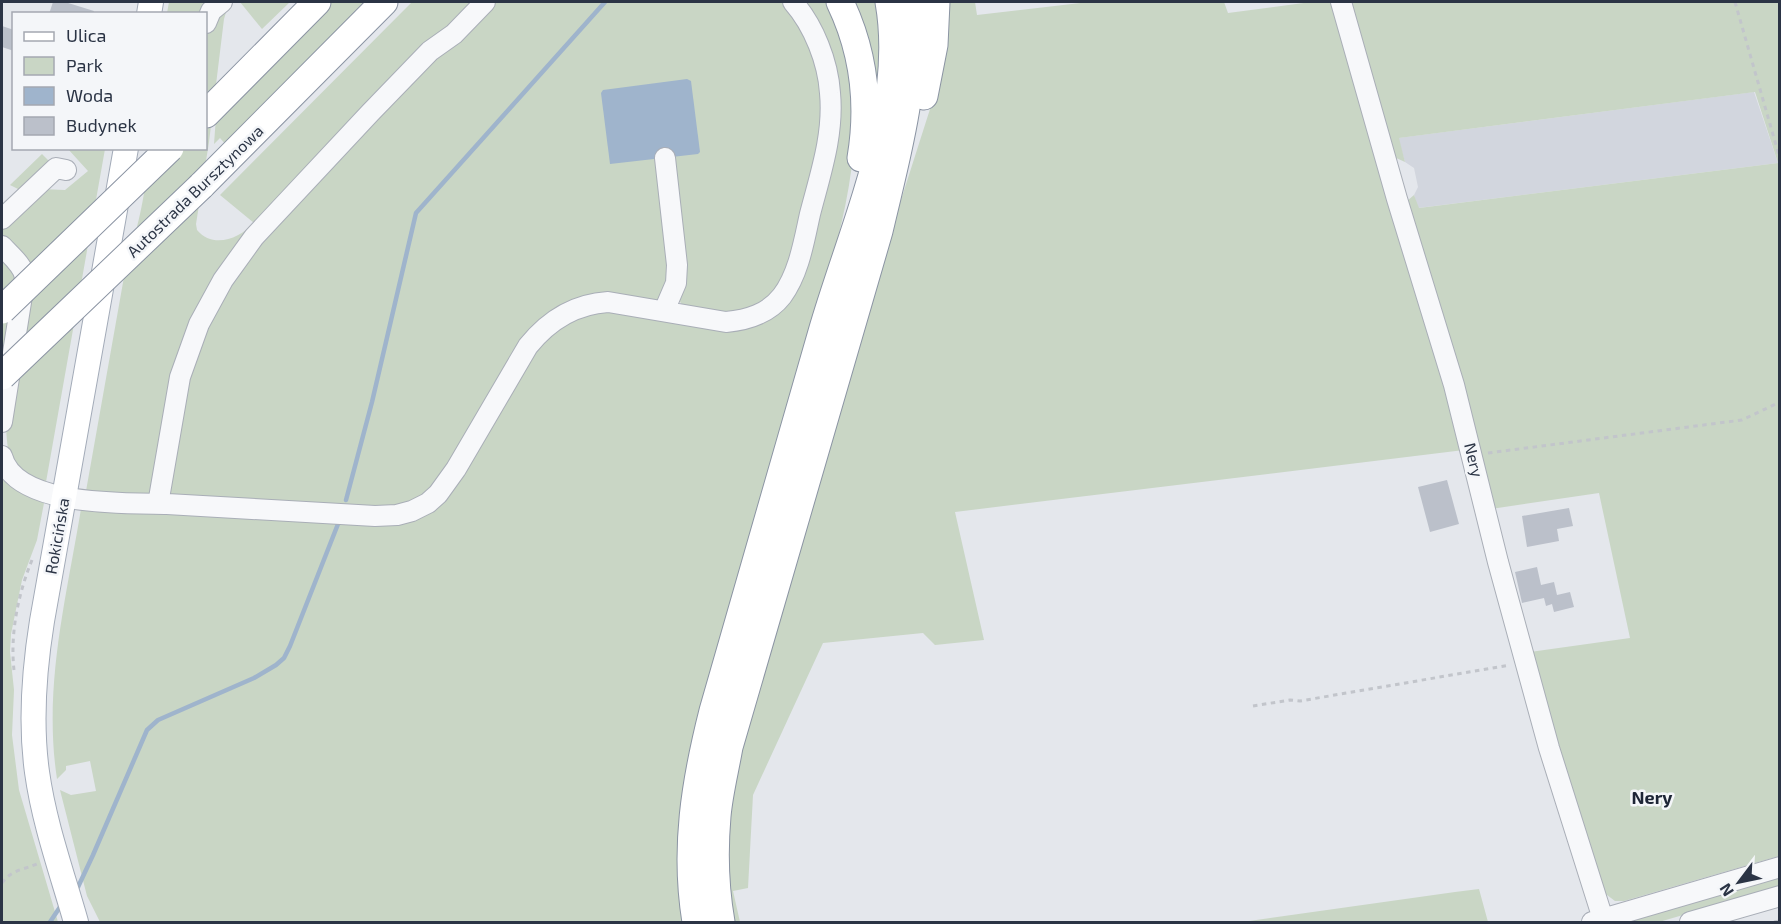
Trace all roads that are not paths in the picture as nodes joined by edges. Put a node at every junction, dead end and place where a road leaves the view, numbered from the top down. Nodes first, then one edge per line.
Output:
1 (222, 2) edge
2 (317, 2) edge
3 (485, 2) edge
4 (794, 2) edge
5 (840, 2) edge
6 (890, 2) edge
7 (909, 2) edge
8 (936, 2) edge
9 (1341, 2) edge
10 (381, 6) edge
11 (207, 21) edge
12 (209, 110) edge
13 (126, 150) edge
14 (168, 150) edge
15 (665, 158) dead end
16 (66, 170) dead end
17 (2, 219) edge
18 (879, 231) junction
19 (2, 246) edge
20 (2, 310) edge
21 (664, 311) junction
22 (823, 329) junction
23 (2, 376) edge
24 (2, 422) edge
25 (2, 456) edge
26 (64, 497) junction
27 (158, 504) junction
28 (1779, 867) edge
29 (1779, 896) edge
30 (71, 905) edge
31 (1597, 921) edge
32 (696, 922) edge
33 (721, 922) edge
34 (1690, 922) edge

1 - 11 street
2 - 12 highway
3 - 27 street
4 - 21 street
5 - 22 highway
6 - 22 highway
7 - 18 highway
8 - 18 highway
9 - 31 street, Nery
10 - 23 highway, Autostrada Bursztynowa, bridge
13 - 26 main road, Rokicińska
14 - 20 highway, bridge
15 - 21 street
16 - 17 street
18 - 33 highway
19 - 24 street
21 - 27 street
22 - 32 highway
25 - 26 street
26 - 27 street
26 - 30 main road, Rokicińska
28 - 31 street
29 - 34 street

